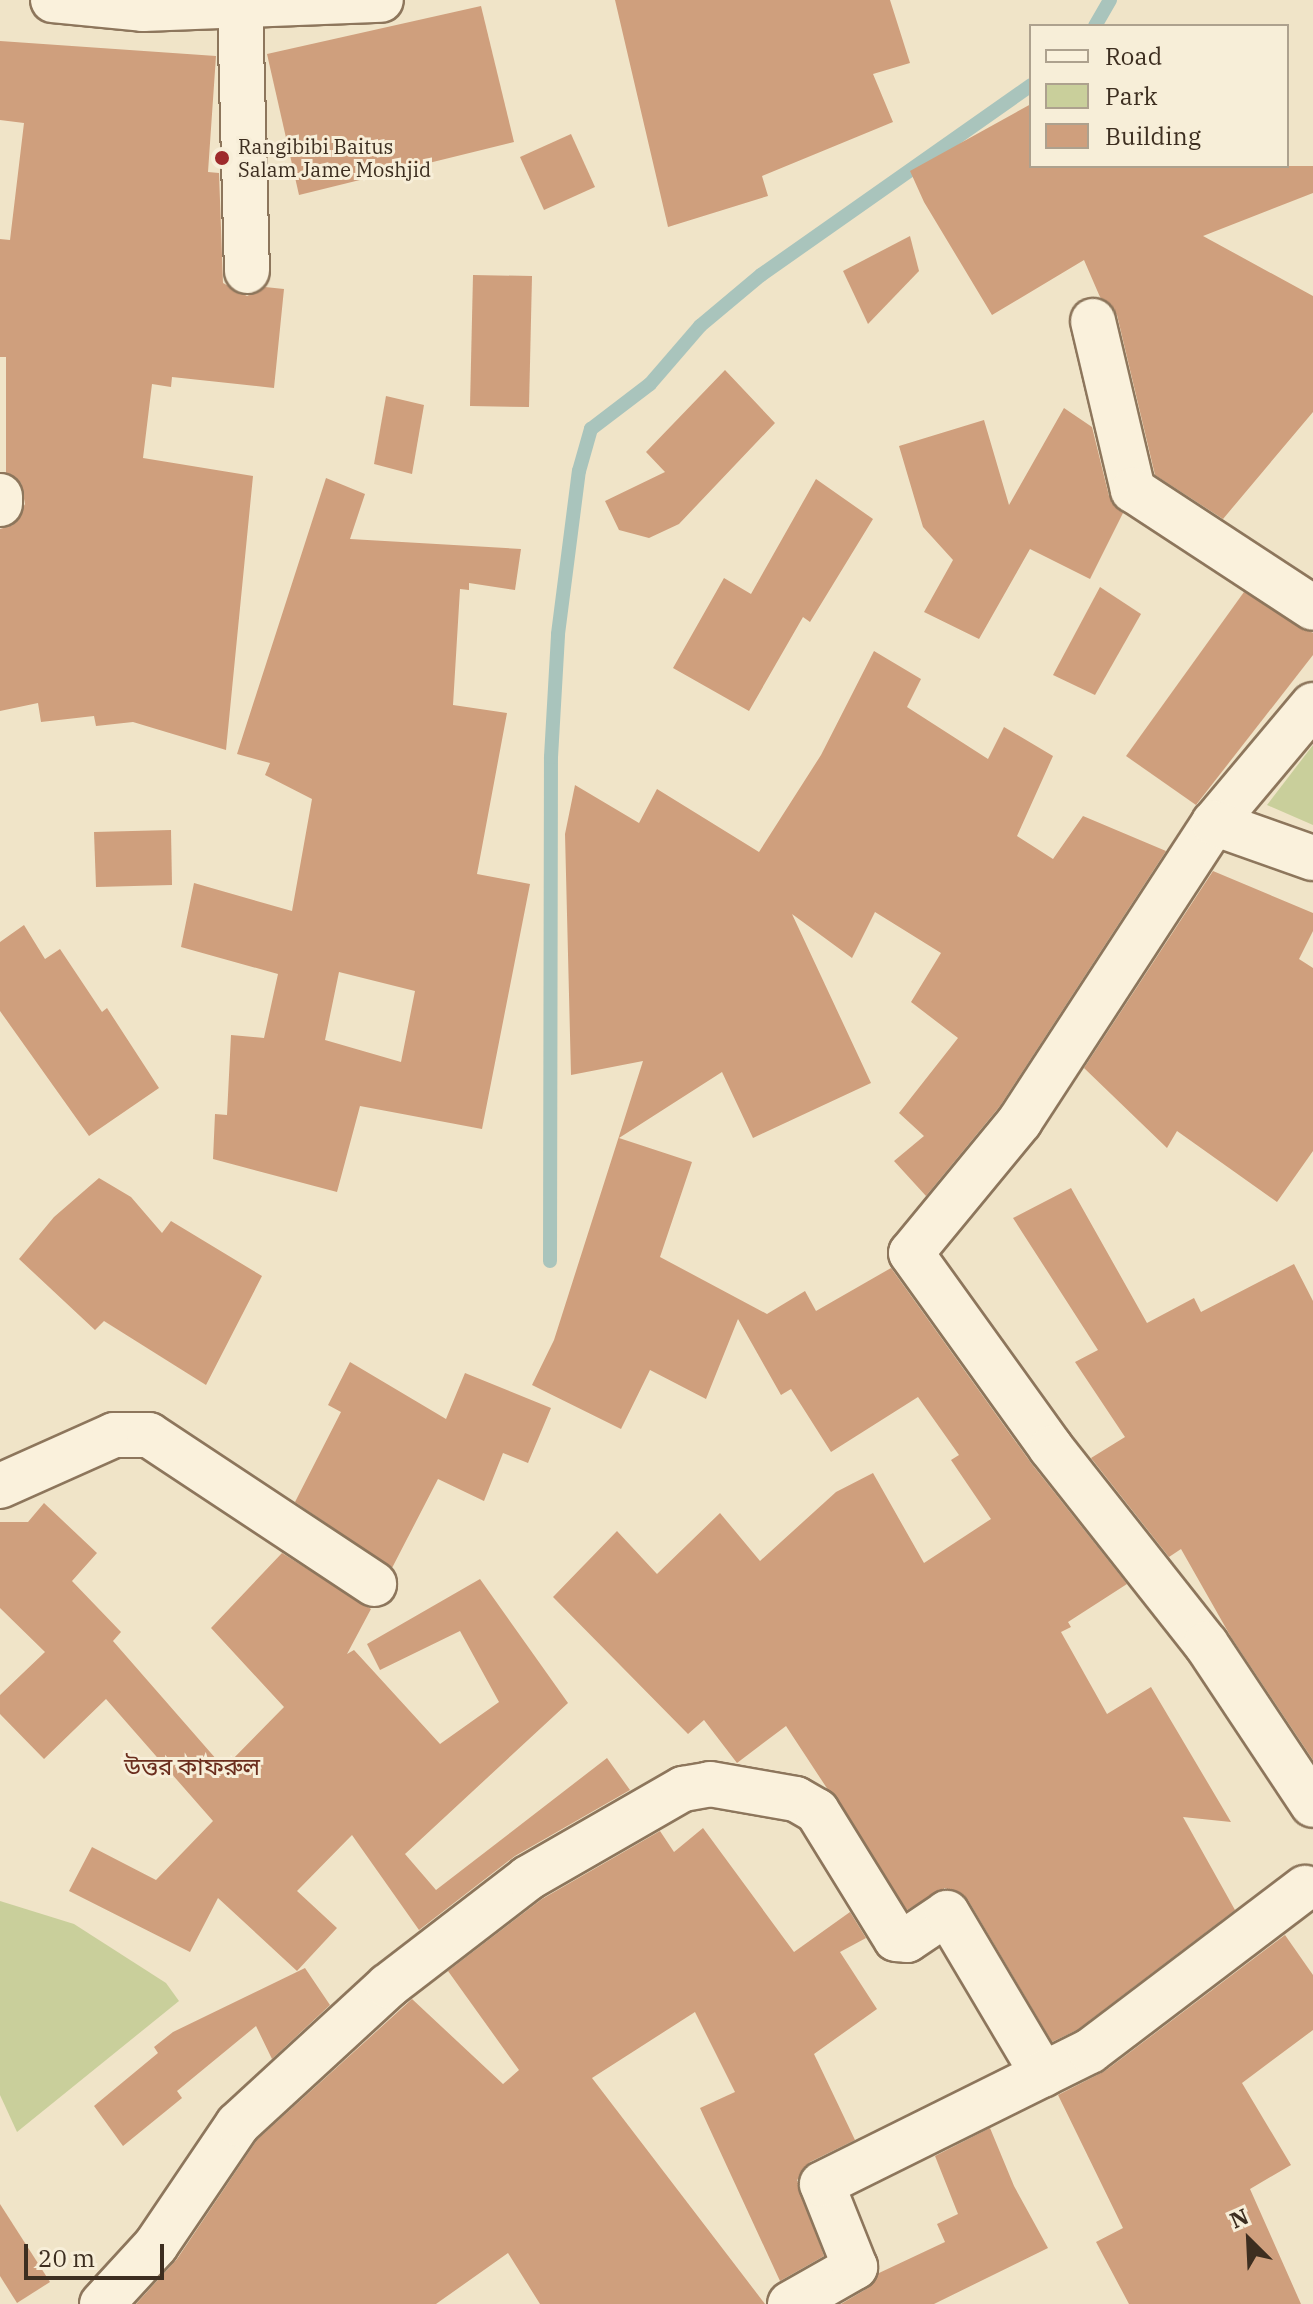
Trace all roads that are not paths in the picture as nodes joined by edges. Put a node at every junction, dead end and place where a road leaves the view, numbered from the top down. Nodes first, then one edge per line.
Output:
1 (53, 0) edge
2 (381, 0) edge
3 (240, 6) junction
4 (247, 271) dead end
5 (1093, 321) dead end
6 (0, 496) edge
7 (0, 504) edge
8 (1313, 608) edge
9 (1313, 705) edge
10 (1214, 823) junction
11 (1313, 858) edge
12 (0, 1486) edge
13 (374, 1584) dead end
14 (1313, 1805) edge
15 (1310, 1889) edge
16 (1043, 2075) junction
17 (102, 2304) edge
18 (790, 2304) edge

1 - 3 street
2 - 3 street
3 - 4 street
5 - 8 street
6 - 7 street
9 - 10 street
10 - 11 street
10 - 14 street
12 - 13 street
15 - 16 street
16 - 17 street
16 - 18 street

